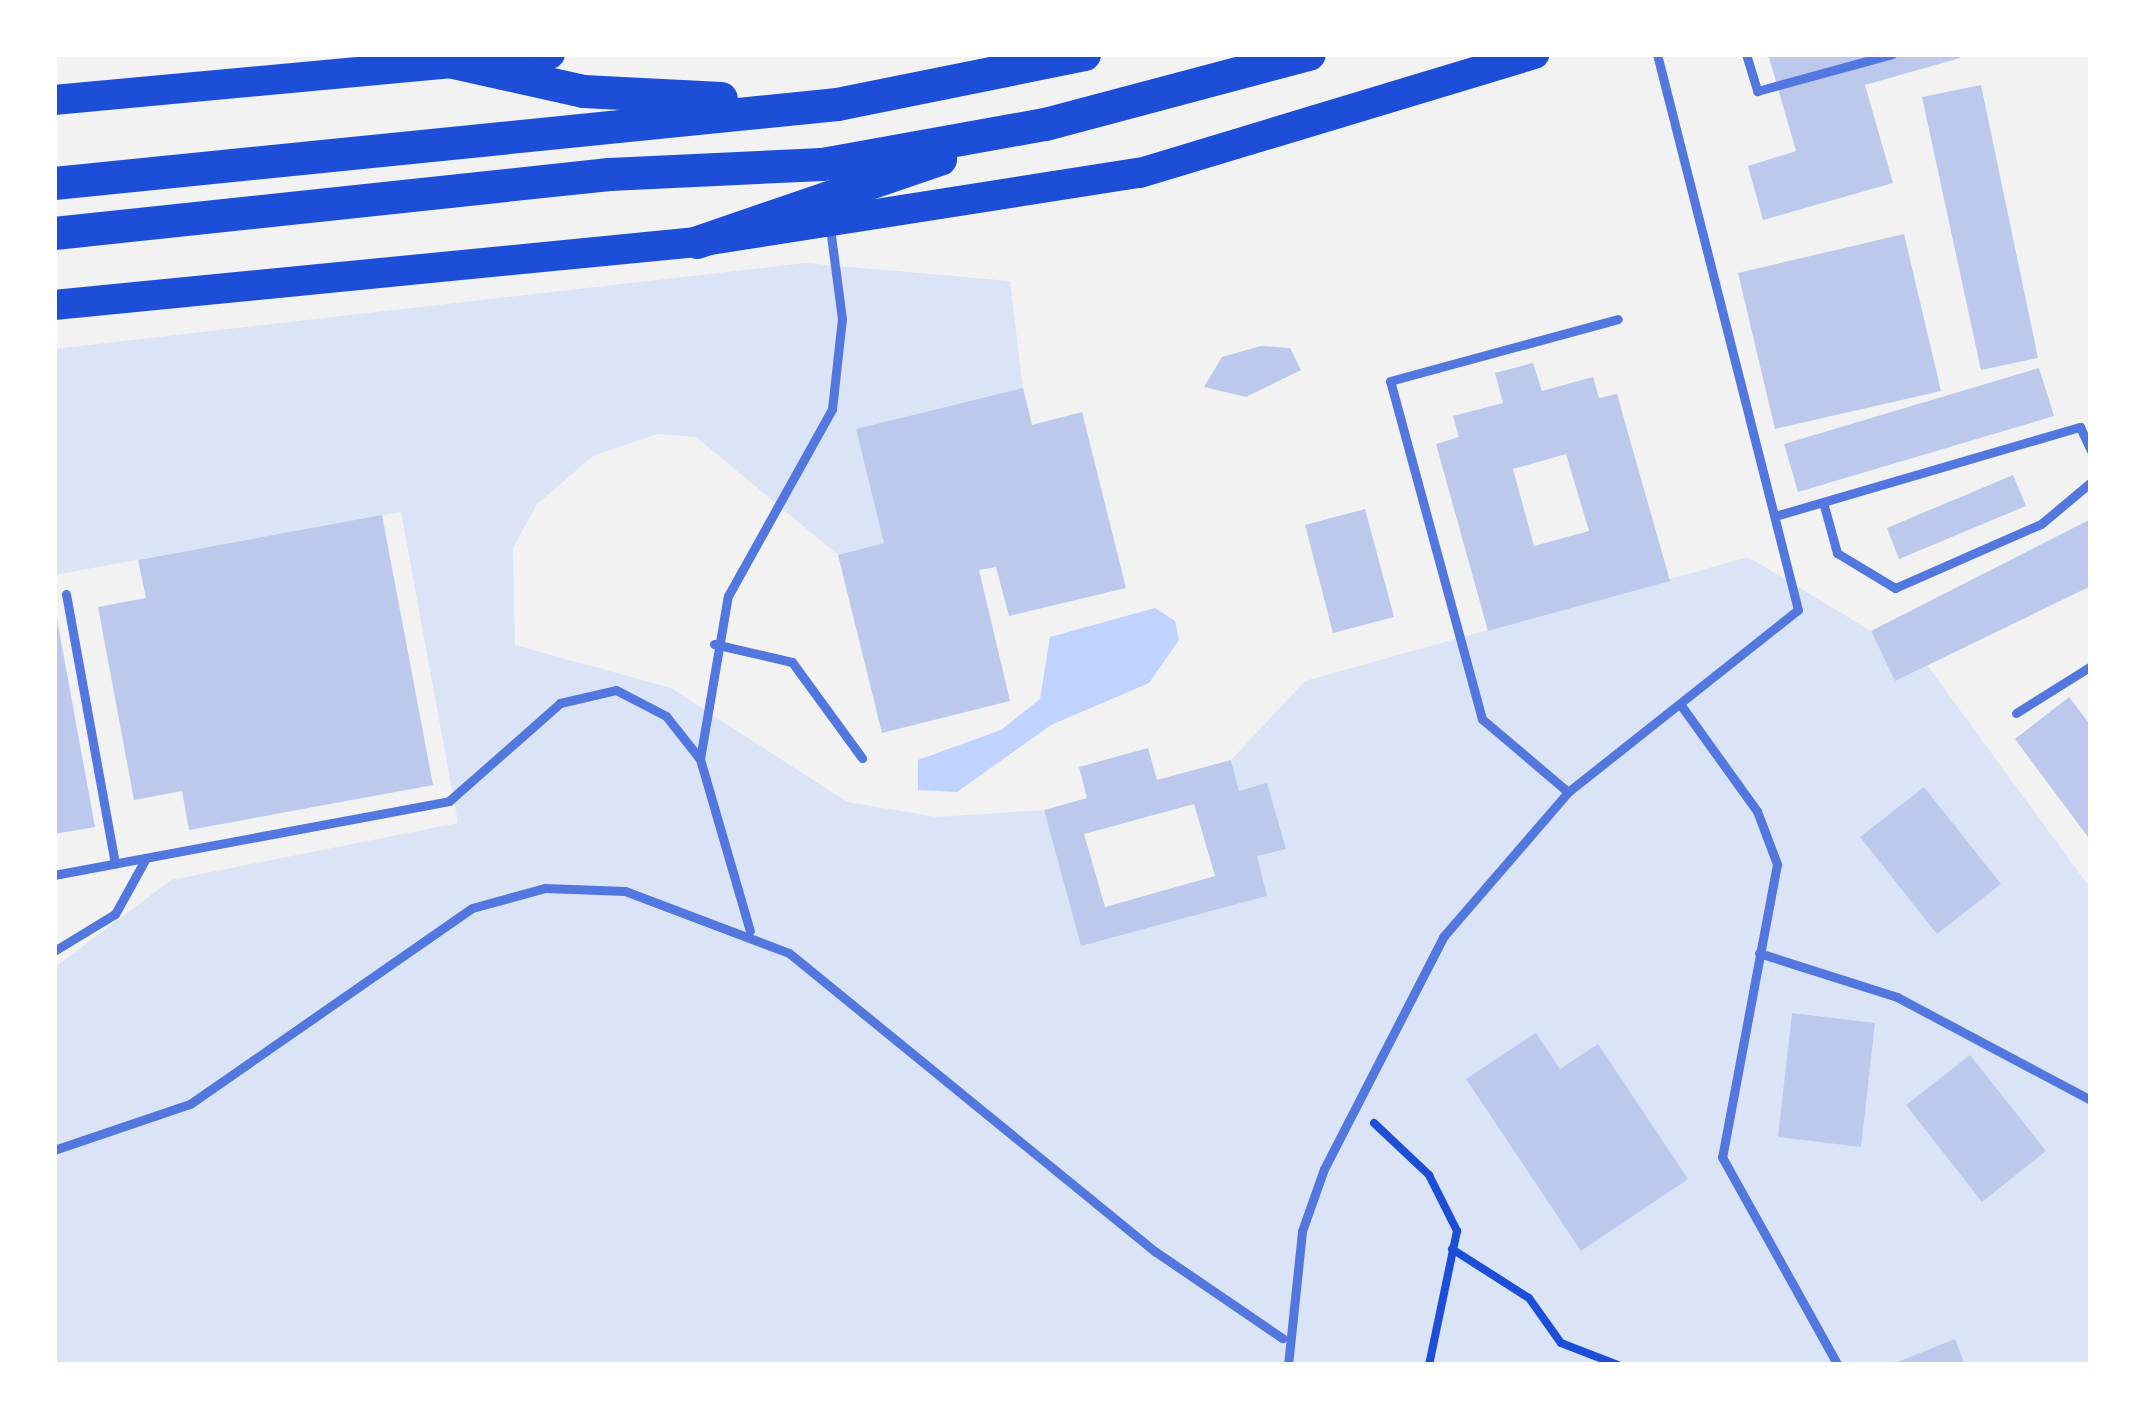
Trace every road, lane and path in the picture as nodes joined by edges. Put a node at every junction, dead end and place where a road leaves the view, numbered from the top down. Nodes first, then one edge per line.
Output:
1 (550, 54) edge
2 (1084, 54) edge
3 (1309, 54) edge
4 (1534, 54) edge
5 (1657, 54) edge
6 (1746, 54) edge
7 (1892, 54) edge
8 (448, 62) junction
9 (54, 100) edge
10 (837, 104) junction
11 (1046, 124) junction
12 (54, 183) edge
13 (829, 223) junction
14 (54, 233) edge
15 (697, 242) junction
16 (54, 305) edge
17 (1618, 319) dead end
18 (2091, 451) edge
19 (2091, 482) edge
20 (1823, 502) junction
21 (1775, 516) junction
22 (66, 594) dead end
23 (714, 644) junction
24 (2091, 666) edge
25 (1680, 704) junction
26 (2016, 713) dead end
27 (862, 758) dead end
28 (700, 759) junction
29 (1568, 792) junction
30 (146, 858) junction
31 (115, 864) junction
32 (54, 875) edge
33 (750, 932) junction
34 (54, 951) edge
35 (1759, 953) junction
36 (2091, 1100) edge
37 (1350, 1102) junction
38 (54, 1150) edge
39 (1452, 1249) junction
40 (1282, 1338) junction
41 (1288, 1365) edge
42 (1429, 1365) edge
43 (1618, 1365) edge
44 (1838, 1365) edge

1 - 8 main road
2 - 10 highway
3 - 11 highway
4 - 13 main road
5 - 21 lane
6 - 7 lane
8 - 9 main road
8 - 10 highway
10 - 12 highway
11 - 14 highway
11 - 15 highway
13 - 15 main road
13 - 23 lane
15 - 16 main road
17 - 29 lane
18 - 20 lane
19 - 20 lane
20 - 21 lane
21 - 25 lane
22 - 31 lane
23 - 27 lane
23 - 28 lane
24 - 26 lane
25 - 29 lane
25 - 35 lane
28 - 30 lane
28 - 33 lane
29 - 37 lane
30 - 31 lane
30 - 34 lane
31 - 32 lane
33 - 38 lane
33 - 40 lane
35 - 36 lane
35 - 44 lane
37 - 39 path
37 - 40 lane
39 - 42 path
39 - 43 path
40 - 41 lane

